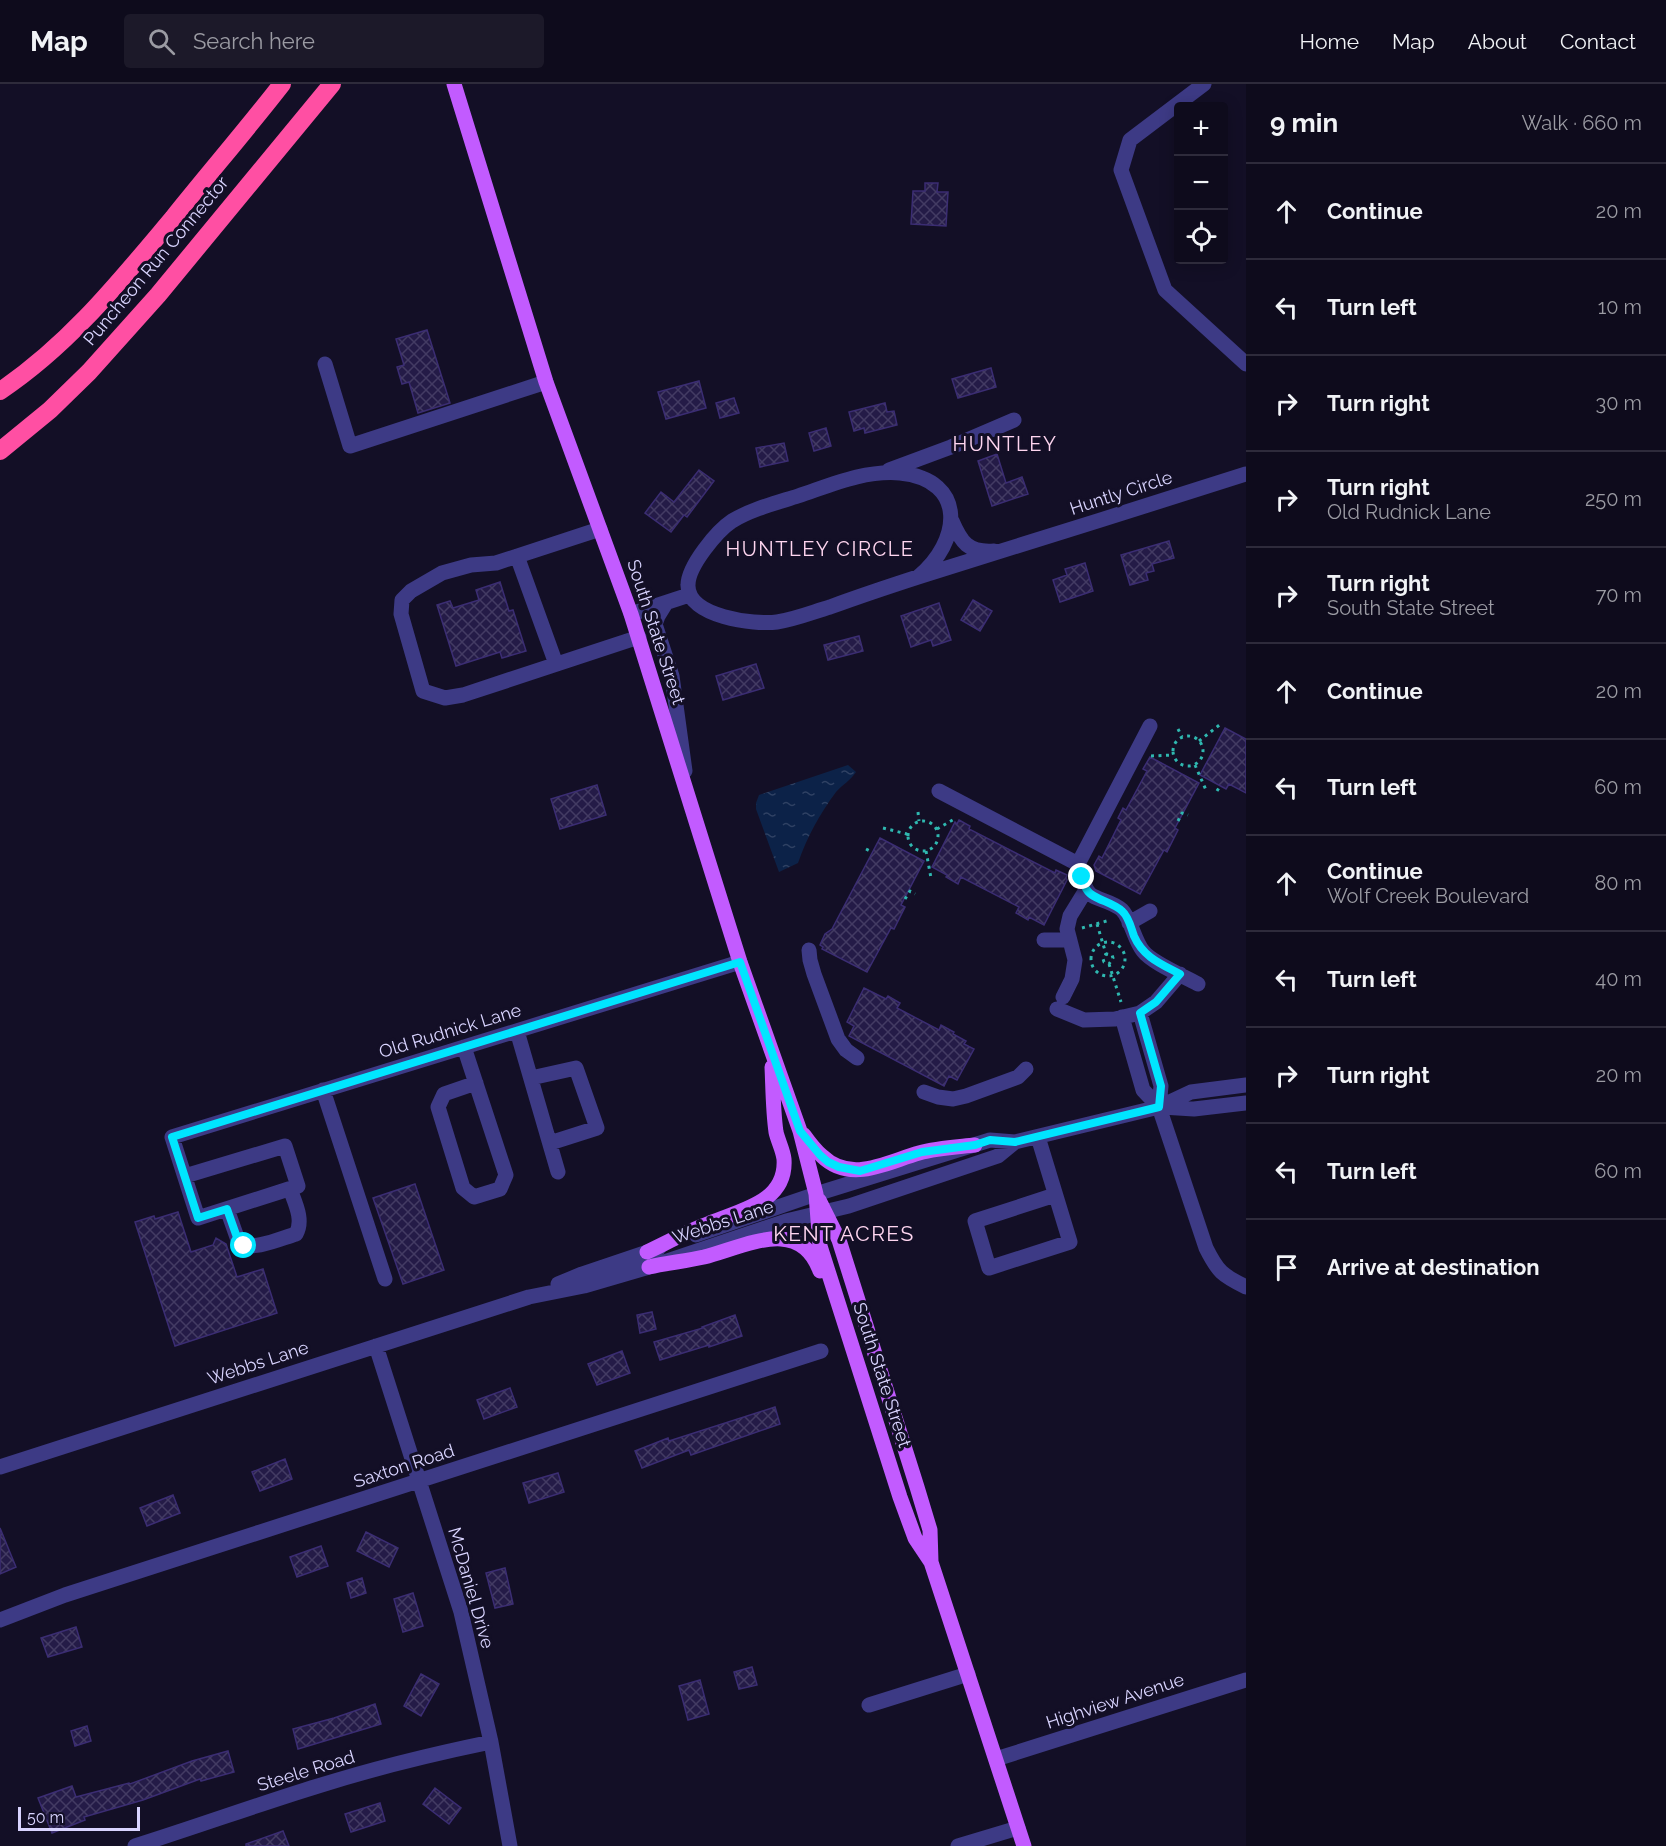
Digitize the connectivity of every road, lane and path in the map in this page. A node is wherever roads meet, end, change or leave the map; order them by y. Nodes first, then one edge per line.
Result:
1 (282, 84) edge
2 (332, 84) edge
3 (454, 84) edge
4 (1204, 84) edge
5 (325, 364) dead end
6 (1246, 364) edge
7 (546, 382) junction
8 (0, 391) edge
9 (1014, 420) dead end
10 (0, 452) edge
11 (882, 472) junction
12 (1246, 474) edge
13 (952, 521) junction
14 (600, 529) junction
15 (1009, 550) junction
16 (517, 556) junction
17 (918, 577) junction
18 (689, 595) junction
19 (666, 603) junction
20 (631, 614) junction
21 (639, 637) junction
22 (556, 664) junction
23 (1222, 723) dead end
24 (1150, 726) dead end
25 (1178, 729) dead end
26 (1182, 737) junction
27 (1199, 741) junction
28 (1173, 755) junction
29 (1148, 756) dead end
30 (1195, 765) junction
31 (1220, 786) dead end
32 (1206, 790) dead end
33 (939, 791) dead end
34 (1218, 791) dead end
35 (687, 792) junction
36 (918, 812) dead end
37 (957, 815) dead end
38 (1188, 815) dead end
39 (919, 821) junction
40 (1178, 821) dead end
41 (883, 828) dead end
42 (936, 829) junction
43 (908, 834) junction
44 (866, 849) dead end
45 (926, 851) junction
46 (872, 852) dead end
47 (1078, 864) junction
48 (931, 878) dead end
49 (1086, 890) junction
50 (915, 894) dead end
51 (905, 899) dead end
52 (1150, 911) dead end
53 (1127, 918) junction
54 (1097, 924) junction
55 (1068, 935) junction
56 (1044, 940) dead end
57 (1103, 943) junction
58 (809, 950) dead end
59 (740, 962) junction
60 (1180, 974) junction
61 (1113, 975) junction
62 (1198, 984) dead end
63 (1115, 1003) dead end
64 (1140, 1013) junction
65 (1122, 1017) junction
66 (517, 1031) junction
67 (770, 1046) junction
68 (464, 1047) junction
69 (857, 1058) dead end
70 (1026, 1069) dead end
71 (531, 1078) junction
72 (476, 1083) junction
73 (1246, 1085) edge
74 (323, 1090) junction
75 (924, 1092) dead end
76 (1246, 1103) edge
77 (1159, 1107) junction
78 (800, 1131) junction
79 (1038, 1137) junction
80 (1015, 1142) junction
81 (550, 1143) junction
82 (975, 1145) junction
83 (558, 1172) dead end
84 (185, 1176) junction
85 (291, 1189) junction
86 (816, 1194) junction
87 (1055, 1195) junction
88 (227, 1209) junction
89 (821, 1213) junction
90 (648, 1259) junction
91 (385, 1279) dead end
92 (1246, 1287) edge
93 (376, 1346) junction
94 (821, 1351) dead end
95 (876, 1420) junction
96 (0, 1467) edge
97 (418, 1482) junction
98 (931, 1562) junction
99 (0, 1620) edge
100 (968, 1674) junction
101 (1246, 1680) edge
102 (869, 1705) dead end
103 (491, 1742) junction
104 (996, 1759) junction
105 (1018, 1828) junction
106 (135, 1846) edge
107 (510, 1846) edge
108 (958, 1846) edge
109 (1024, 1846) edge

1 - 8 highway, Puncheon Run Connector
2 - 10 highway, Puncheon Run Connector
3 - 7 main road, South State Street
4 - 6 street
5 - 7 street
7 - 14 main road, South State Street
9 - 11 street, Huntly Circle
11 - 13 street, Huntly Circle
11 - 18 street, Huntly Circle
12 - 15 street, Huntly Circle
13 - 15 street, Huntly Circle
13 - 17 street, Huntly Circle
14 - 16 street
14 - 20 main road, South State Street
15 - 17 street, Huntly Circle
16 - 22 street
16 - 22 street
17 - 18 street, Huntly Circle
18 - 19 street
19 - 20 street
19 - 35 street
20 - 21 main road, South State Street
21 - 22 street
21 - 35 main road, South State Street
23 - 27 path
24 - 47 street
25 - 26 path
26 - 27 path
26 - 28 path
27 - 30 path
28 - 29 path
28 - 30 path
30 - 32 path
31 - 34 path
33 - 47 street
35 - 59 main road, South State Street
36 - 39 path
37 - 42 path
38 - 40 path
39 - 42 path
39 - 43 path
41 - 43 path
42 - 45 path
43 - 45 path
44 - 46 path
45 - 48 path
47 - 49 street
49 - 53 street
49 - 55 street
50 - 51 path
52 - 53 street
53 - 54 path
53 - 60 street
54 - 55 path
54 - 57 path
55 - 56 street
55 - 65 street
57 - 61 path
57 - 61 path
57 - 61 path
58 - 69 street
59 - 66 street, Old Rudnick Lane
59 - 67 main road, South State Street
60 - 62 street
60 - 64 street
61 - 63 path
64 - 65 street
64 - 77 street
65 - 77 street
66 - 68 street, Old Rudnick Lane
66 - 71 street
67 - 78 main road, South State Street
67 - 90 main road
68 - 72 street
68 - 74 street, Old Rudnick Lane
70 - 75 street
71 - 81 street
71 - 81 street
72 - 72 street
73 - 77 street
74 - 84 street, Old Rudnick Lane
74 - 91 street
76 - 77 street
77 - 79 street
77 - 92 street
78 - 82 main road
78 - 86 main road, South State Street
79 - 80 street
79 - 87 street
80 - 82 street, Webbs Lane
80 - 89 street, Webbs Lane
81 - 83 street
82 - 86 street, Webbs Lane
84 - 85 street
84 - 88 street
85 - 88 street
85 - 88 street
86 - 89 main road, South State Street
86 - 90 street, Webbs Lane
87 - 87 street
89 - 90 street, Webbs Lane
89 - 95 main road, South State Street
89 - 98 main road, South State Street
90 - 93 street, Webbs Lane
90 - 95 main road
93 - 96 street, Webbs Lane
93 - 97 street, McDaniel Drive
94 - 97 street, Saxton Road
95 - 98 main road, South State Street
97 - 99 street, Saxton Road
97 - 103 street, McDaniel Drive
98 - 100 main road, South State Street
100 - 102 street
100 - 104 main road, South State Street
101 - 104 street, Highview Avenue
103 - 106 street, Steele Road
103 - 107 street, McDaniel Drive
104 - 105 main road, South State Street
105 - 108 street
105 - 109 main road, South State Street

